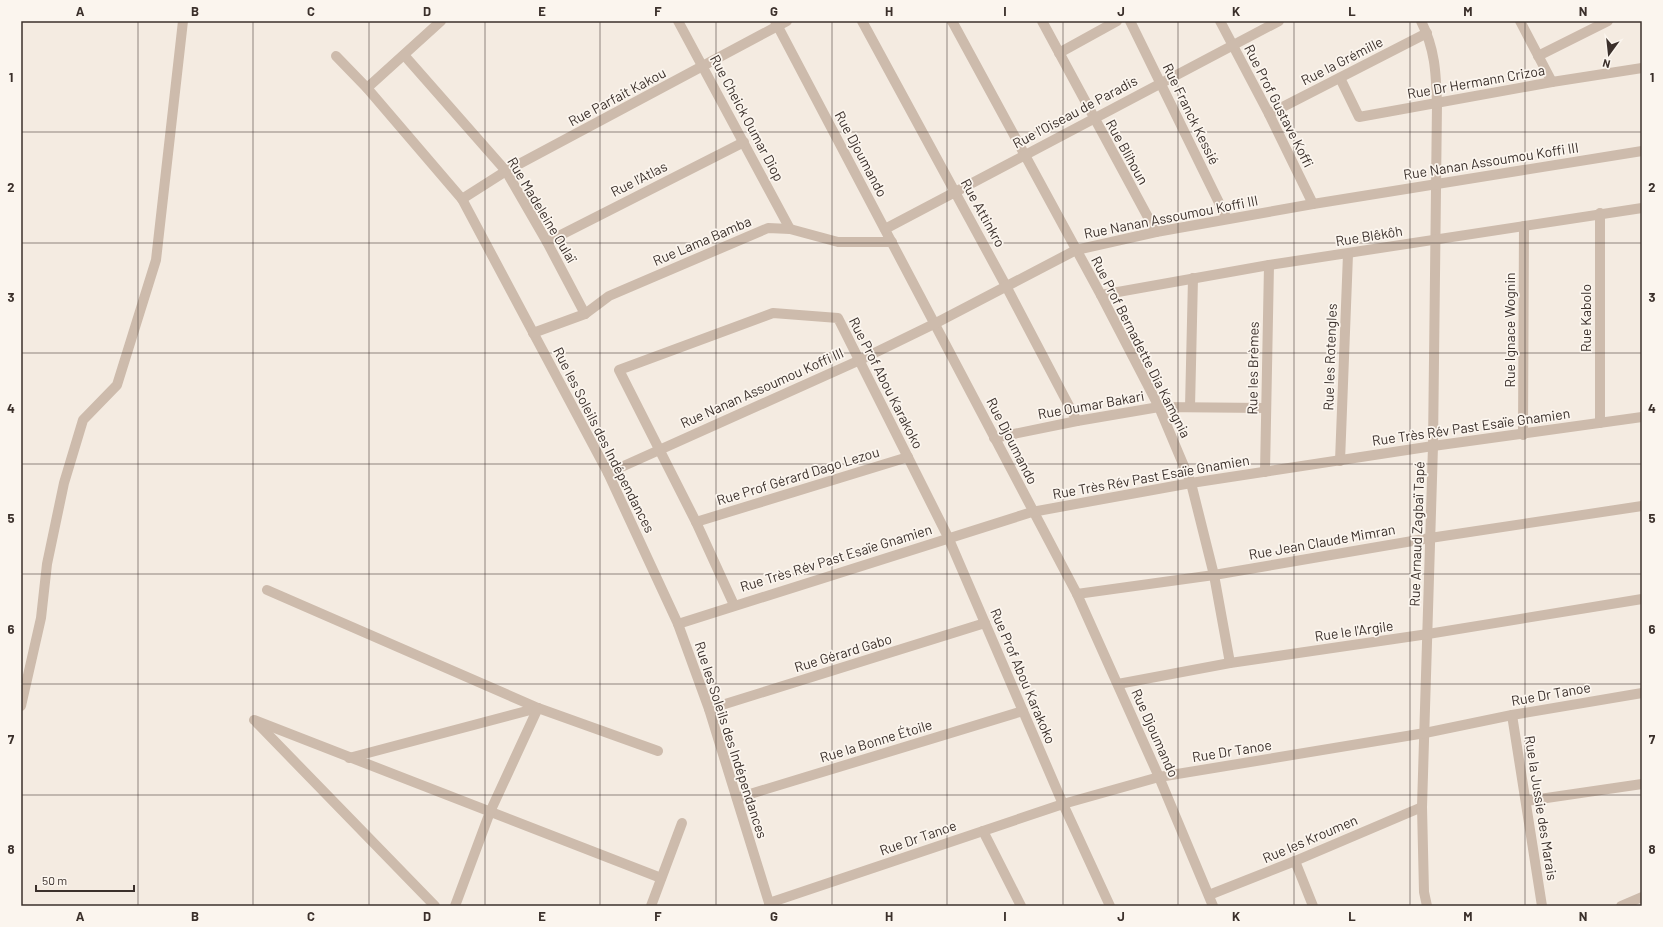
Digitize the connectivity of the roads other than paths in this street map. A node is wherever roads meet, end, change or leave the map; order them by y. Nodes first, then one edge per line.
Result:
1 (184, 21) edge
2 (441, 21) edge
3 (678, 21) edge
4 (862, 21) edge
5 (952, 21) edge
6 (1042, 21) edge
7 (1117, 21) edge
8 (1130, 21) edge
9 (1220, 21) edge
10 (1280, 21) edge
11 (1421, 21) edge
12 (1520, 21) edge
13 (1608, 21) edge
14 (780, 23) edge
15 (1427, 34) junction
16 (1232, 45) junction
17 (1059, 53) junction
18 (404, 55) junction
19 (336, 56) dead end
20 (1538, 56) junction
21 (704, 66) junction
22 (1642, 68) edge
23 (1340, 78) junction
24 (1161, 82) junction
25 (1552, 82) junction
26 (367, 88) junction
27 (1437, 104) junction
28 (1269, 114) junction
29 (1093, 118) junction
30 (744, 142) junction
31 (1642, 151) edge
32 (1024, 154) junction
33 (506, 172) junction
34 (1435, 184) junction
35 (955, 193) junction
36 (462, 199) junction
37 (1314, 204) junction
38 (1642, 208) edge
39 (1600, 213) junction
40 (1227, 219) junction
41 (1524, 226) junction
42 (790, 229) junction
43 (885, 229) junction
44 (1156, 232) junction
45 (1436, 240) junction
46 (547, 242) junction
47 (892, 242) junction
48 (1076, 250) junction
49 (1348, 254) junction
50 (1269, 265) junction
51 (1193, 278) junction
52 (1006, 286) junction
53 (1101, 296) junction
54 (585, 314) junction
55 (936, 323) junction
56 (533, 333) junction
57 (860, 360) junction
58 (1159, 407) junction
59 (1190, 407) junction
60 (1266, 408) junction
61 (1642, 417) edge
62 (1077, 421) junction
63 (1600, 423) junction
64 (1523, 434) junction
65 (994, 438) junction
66 (1434, 446) junction
67 (659, 449) junction
68 (908, 457) junction
69 (1340, 461) junction
70 (1265, 472) junction
71 (608, 473) junction
72 (1191, 483) junction
73 (1642, 506) edge
74 (1032, 512) junction
75 (696, 522) junction
76 (948, 537) junction
77 (1430, 538) junction
78 (1214, 575) junction
79 (267, 590) dead end
80 (1077, 594) junction
81 (1642, 599) edge
82 (734, 605) junction
83 (985, 623) junction
84 (678, 624) junction
85 (1428, 634) junction
86 (1230, 663) junction
87 (1118, 684) junction
88 (1642, 693) edge
89 (21, 706) edge
90 (538, 708) junction
91 (709, 709) junction
92 (1023, 711) junction
93 (1512, 715) junction
94 (1425, 732) junction
95 (658, 751) dead end
96 (348, 758) junction
97 (1159, 777) junction
98 (1642, 784) edge
99 (736, 798) junction
100 (1526, 801) junction
101 (1063, 804) junction
102 (1422, 807) junction
103 (490, 812) junction
104 (682, 823) dead end
105 (983, 831) junction
106 (1295, 861) junction
107 (661, 878) junction
108 (1208, 895) junction
109 (1642, 897) edge
110 (770, 904) edge
111 (1017, 905) edge
112 (435, 906) edge
113 (454, 906) edge
114 (651, 906) edge
115 (1110, 906) edge
116 (1213, 906) edge
117 (1313, 906) edge
118 (1427, 906) edge
119 (1542, 906) edge
120 (1621, 906) edge

1 - 89 street
2 - 18 street
3 - 21 street, Rue Cheick Oumar Diop
4 - 35 street, Rue Attinkro
5 - 32 street, Rue Prof Bernadette Dia Kamgnia
6 - 17 street, Rue Blihoun
7 - 17 street
8 - 24 street, Rue Franck Kessié
9 - 16 street, Rue Prof Gustave Koffi
10 - 16 street, Rue l'Oiseau de Paradis
11 - 15 street, Rue Arnaud Zagbaï Tapé
12 - 20 street
13 - 20 street
14 - 21 street, Rue Parfait Kakou
14 - 43 street, Rue Djoumando
15 - 23 street, Rue la Grémille
15 - 27 street, Rue Arnaud Zagbaï Tapé
16 - 24 street, Rue l'Oiseau de Paradis
16 - 28 street, Rue Prof Gustave Koffi
17 - 29 street, Rue Blihoun
18 - 26 street
18 - 33 street, Rue Madeleine Oulaï
19 - 26 street, Rue les Soleils des Indépendances
20 - 25 street
21 - 30 street, Rue Cheick Oumar Diop
21 - 33 street, Rue Parfait Kakou
22 - 25 street, Rue Dr Hermann Crizoa
23 - 27 street, Rue Dr Hermann Crizoa
23 - 28 street, Rue la Grémille
24 - 29 street, Rue l'Oiseau de Paradis
24 - 40 street, Rue Franck Kessié
25 - 27 street, Rue Dr Hermann Crizoa
26 - 36 street, Rue les Soleils des Indépendances
27 - 34 street, Rue Arnaud Zagbaï Tapé
28 - 37 street, Rue Prof Gustave Koffi
29 - 32 street, Rue l'Oiseau de Paradis
29 - 44 street, Rue Blihoun
30 - 42 street, Rue Cheick Oumar Diop
30 - 46 street, Rue l'Atlas
31 - 34 street, Rue Nanan Assoumou Koffi III
32 - 35 street, Rue l'Oiseau de Paradis
32 - 48 street, Rue Prof Bernadette Dia Kamgnia
33 - 36 street, Rue Parfait Kakou
33 - 46 street, Rue Madeleine Oulaï
34 - 37 street, Rue Nanan Assoumou Koffi III
34 - 45 street, Rue Arnaud Zagbaï Tapé
35 - 43 street, Rue l'Oiseau de Paradis
35 - 52 street, Rue Attinkro
36 - 56 street, Rue les Soleils des Indépendances
37 - 40 street, Rue Nanan Assoumou Koffi III
38 - 39 street, Rue Blêkôh
39 - 41 street, Rue Blêkôh
39 - 63 street, Rue Kabolo
40 - 44 street, Rue Nanan Assoumou Koffi III
41 - 45 street, Rue Blêkôh
41 - 64 street, Rue Ignace Wognin
42 - 47 street, Rue Lama Bamba
42 - 54 street, Rue Lama Bamba
43 - 47 street, Rue Djoumando
44 - 48 street, Rue Nanan Assoumou Koffi III
45 - 49 street, Rue Blêkôh
45 - 66 street, Rue Arnaud Zagbaï Tapé
46 - 54 street, Rue Madeleine Oulaï
47 - 55 street, Rue Djoumando
48 - 52 street, Rue Nanan Assoumou Koffi III
48 - 53 street, Rue Prof Bernadette Dia Kamgnia
49 - 50 street, Rue Blêkôh
49 - 69 street, Rue les Rotengles
50 - 51 street, Rue Blêkôh
50 - 60 street, Rue les Brèmes
51 - 53 street, Rue Blêkôh
51 - 59 street
52 - 55 street, Rue Nanan Assoumou Koffi III
52 - 62 street, Rue Attinkro
53 - 58 street, Rue Prof Bernadette Dia Kamgnia
54 - 56 street, Rue Lama Bamba
55 - 57 street, Rue Nanan Assoumou Koffi III
55 - 65 street, Rue Djoumando
56 - 71 street, Rue les Soleils des Indépendances
57 - 67 street, Rue Nanan Assoumou Koffi III
57 - 67 street, Rue Prof Abou Karakoko
57 - 68 street, Rue Prof Abou Karakoko
58 - 59 street, Rue Oumar Bakari
58 - 62 street, Rue Oumar Bakari
58 - 72 street, Rue Prof Bernadette Dia Kamgnia
59 - 60 street, Rue Oumar Bakari
60 - 70 street, Rue les Brèmes
61 - 63 street, Rue Très Rév Past Esaïe Gnamien
62 - 65 street, Rue Oumar Bakari
63 - 64 street, Rue Très Rév Past Esaïe Gnamien
64 - 66 street, Rue Très Rév Past Esaïe Gnamien
65 - 74 street, Rue Djoumando
66 - 69 street, Rue Très Rév Past Esaïe Gnamien
66 - 77 street, Rue Arnaud Zagbaï Tapé
67 - 71 street, Rue Nanan Assoumou Koffi III
67 - 75 street, Rue Prof Abou Karakoko
68 - 75 street, Rue Prof Gérard Dago Lezou
68 - 76 street, Rue Prof Abou Karakoko
69 - 70 street, Rue Très Rév Past Esaïe Gnamien
70 - 72 street, Rue Très Rév Past Esaïe Gnamien
71 - 84 street, Rue les Soleils des Indépendances
72 - 74 street, Rue Très Rév Past Esaïe Gnamien
72 - 78 street, Rue Prof Bernadette Dia Kamgnia
73 - 77 street, Rue Jean Claude Mimran
74 - 76 street, Rue Très Rév Past Esaïe Gnamien
74 - 80 street, Rue Djoumando
75 - 82 street, Rue Prof Abou Karakoko
76 - 82 street, Rue Très Rév Past Esaïe Gnamien
76 - 83 street, Rue Prof Abou Karakoko
77 - 78 street, Rue Jean Claude Mimran
77 - 85 street, Rue Arnaud Zagbaï Tapé
78 - 80 street, Rue Jean Claude Mimran
78 - 86 street, Rue Prof Bernadette Dia Kamgnia
79 - 90 street
80 - 87 street, Rue Djoumando
81 - 85 street, Rue le l'Argile
82 - 84 street, Rue Très Rév Past Esaïe Gnamien
83 - 91 street, Rue Gérard Gabo
83 - 92 street, Rue Prof Abou Karakoko
84 - 91 street, Rue les Soleils des Indépendances
85 - 86 street, Rue le l'Argile
85 - 94 street, Rue Arnaud Zagbaï Tapé
86 - 87 street, Rue le l'Argile
87 - 97 street, Rue Djoumando
88 - 93 street, Rue Dr Tanoe
90 - 95 street
90 - 96 street
90 - 103 street
91 - 99 street, Rue les Soleils des Indépendances
92 - 99 street, Rue la Bonne Étoile
92 - 101 street, Rue Prof Abou Karakoko
93 - 94 street, Rue Dr Tanoe
93 - 100 street, Rue la Jussie des Marais
94 - 97 street, Rue Dr Tanoe
94 - 102 street, Rue Arnaud Zagbaï Tapé
96 - 103 street
96 - 112 street
97 - 101 street, Rue Dr Tanoe
97 - 108 street, Rue Djoumando
98 - 100 street
99 - 110 street, Rue les Soleils des Indépendances
100 - 119 street, Rue la Jussie des Marais
101 - 105 street, Rue Dr Tanoe
101 - 115 street, Rue Prof Abou Karakoko
102 - 106 street, Rue les Kroumen
102 - 118 street, Rue Arnaud Zagbaï Tapé
103 - 107 street
103 - 113 street
104 - 107 street
105 - 110 street, Rue Dr Tanoe
105 - 111 street
106 - 108 street, Rue les Kroumen
106 - 117 street
107 - 114 street
108 - 116 street, Rue Djoumando
109 - 120 street

